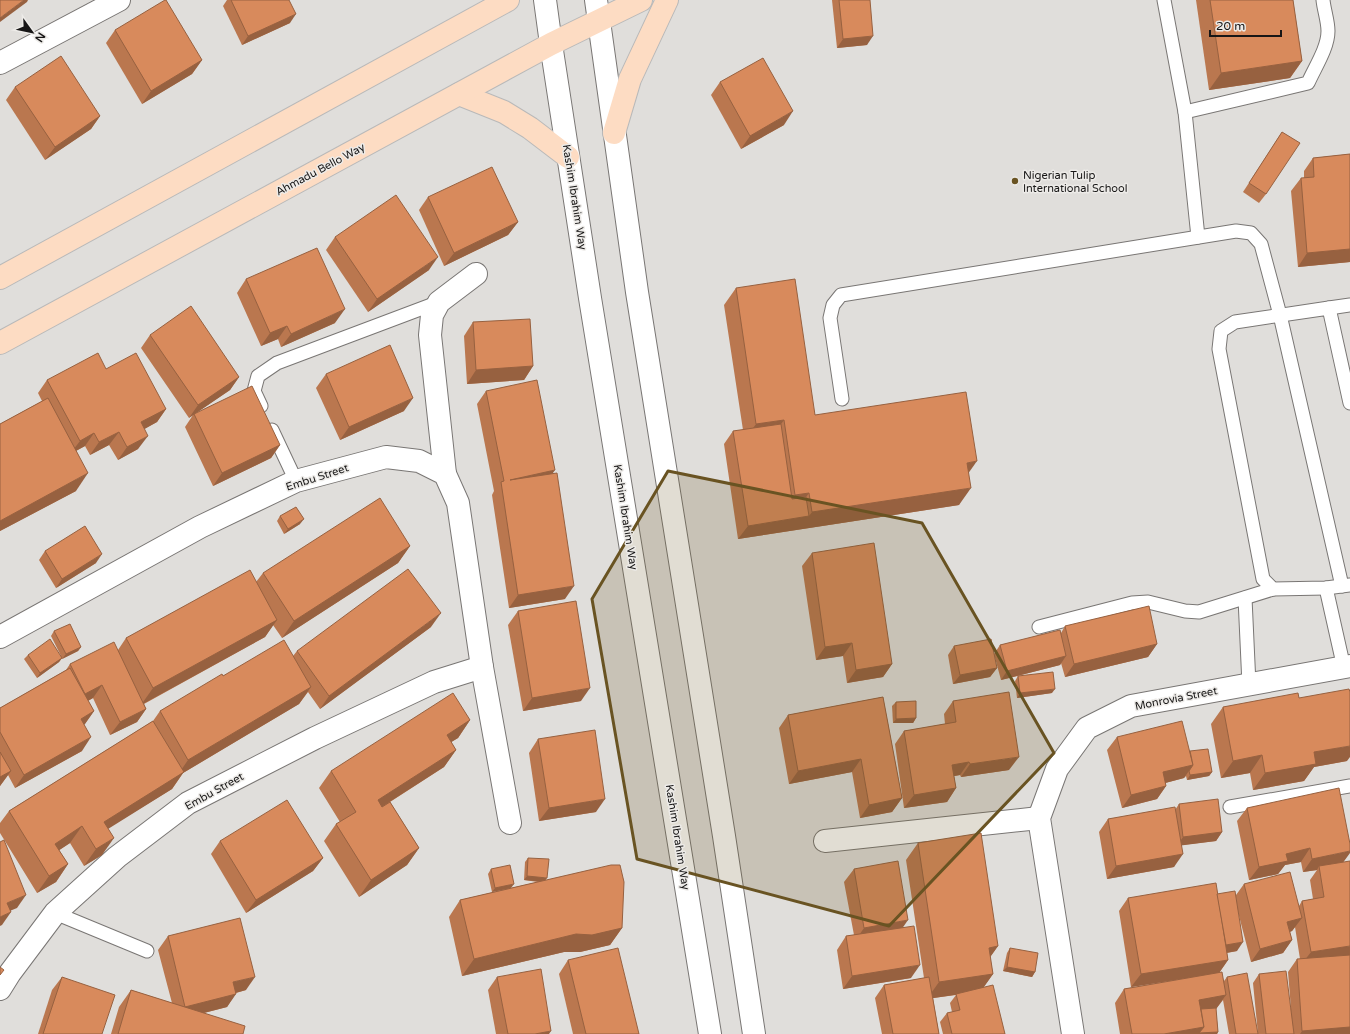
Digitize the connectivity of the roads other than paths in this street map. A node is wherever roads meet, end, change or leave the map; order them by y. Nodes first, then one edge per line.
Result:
1 (119, 0) edge
2 (484, 0) edge
3 (508, 0) edge
4 (545, 0) edge
5 (596, 0) edge
6 (641, 0) edge
7 (667, 0) edge
8 (1164, 0) edge
9 (1323, 0) edge
10 (470, 21) junction
11 (598, 21) junction
12 (551, 44) junction
13 (0, 63) edge
14 (459, 94) junction
15 (1185, 112) junction
16 (614, 133) junction
17 (568, 157) junction
18 (1198, 237) junction
19 (476, 274) dead end
20 (0, 278) edge
21 (439, 302) junction
22 (1350, 304) edge
23 (1329, 308) junction
24 (1280, 315) junction
25 (0, 343) edge
26 (842, 399) dead end
27 (1350, 403) edge
28 (445, 474) junction
29 (296, 481) junction
30 (1346, 585) edge
31 (1326, 588) junction
32 (1273, 589) junction
33 (1245, 598) junction
34 (1039, 627) dead end
35 (0, 637) edge
36 (482, 667) junction
37 (1347, 667) edge
38 (1249, 685) junction
39 (1350, 786) edge
40 (1230, 807) dead end
41 (1039, 818) junction
42 (510, 823) dead end
43 (825, 840) dead end
44 (55, 913) junction
45 (148, 951) dead end
46 (0, 989) edge
47 (710, 1034) edge
48 (754, 1034) edge
49 (1073, 1034) edge

1 - 13 street
2 - 10 main road
3 - 10 main road
4 - 12 street, Kashim Ibrahim Way
5 - 11 street
6 - 11 main road, Ahmadu Bello Way
7 - 16 main road
8 - 15 lane
9 - 15 lane
10 - 20 main road
11 - 12 main road, Ahmadu Bello Way
11 - 16 street
12 - 14 main road, Ahmadu Bello Way
12 - 17 street, Kashim Ibrahim Way
14 - 17 main road
14 - 25 main road, Ahmadu Bello Way
15 - 18 lane
16 - 48 street
17 - 47 street, Kashim Ibrahim Way
18 - 24 lane
18 - 26 lane
19 - 21 street
21 - 28 street
21 - 29 lane
22 - 23 lane
23 - 24 lane
23 - 27 lane
24 - 30 lane
24 - 32 lane
28 - 29 street, Embu Street
28 - 36 street
29 - 35 street, Embu Street
30 - 31 lane
31 - 32 lane
31 - 37 lane
32 - 33 lane
33 - 34 lane
33 - 38 lane
36 - 42 street
36 - 44 street, Embu Street
37 - 38 street, Monrovia Street
38 - 41 street, Monrovia Street
39 - 40 lane
41 - 43 street
41 - 49 street, Monrovia Street
44 - 45 lane
44 - 46 street, Embu Street

